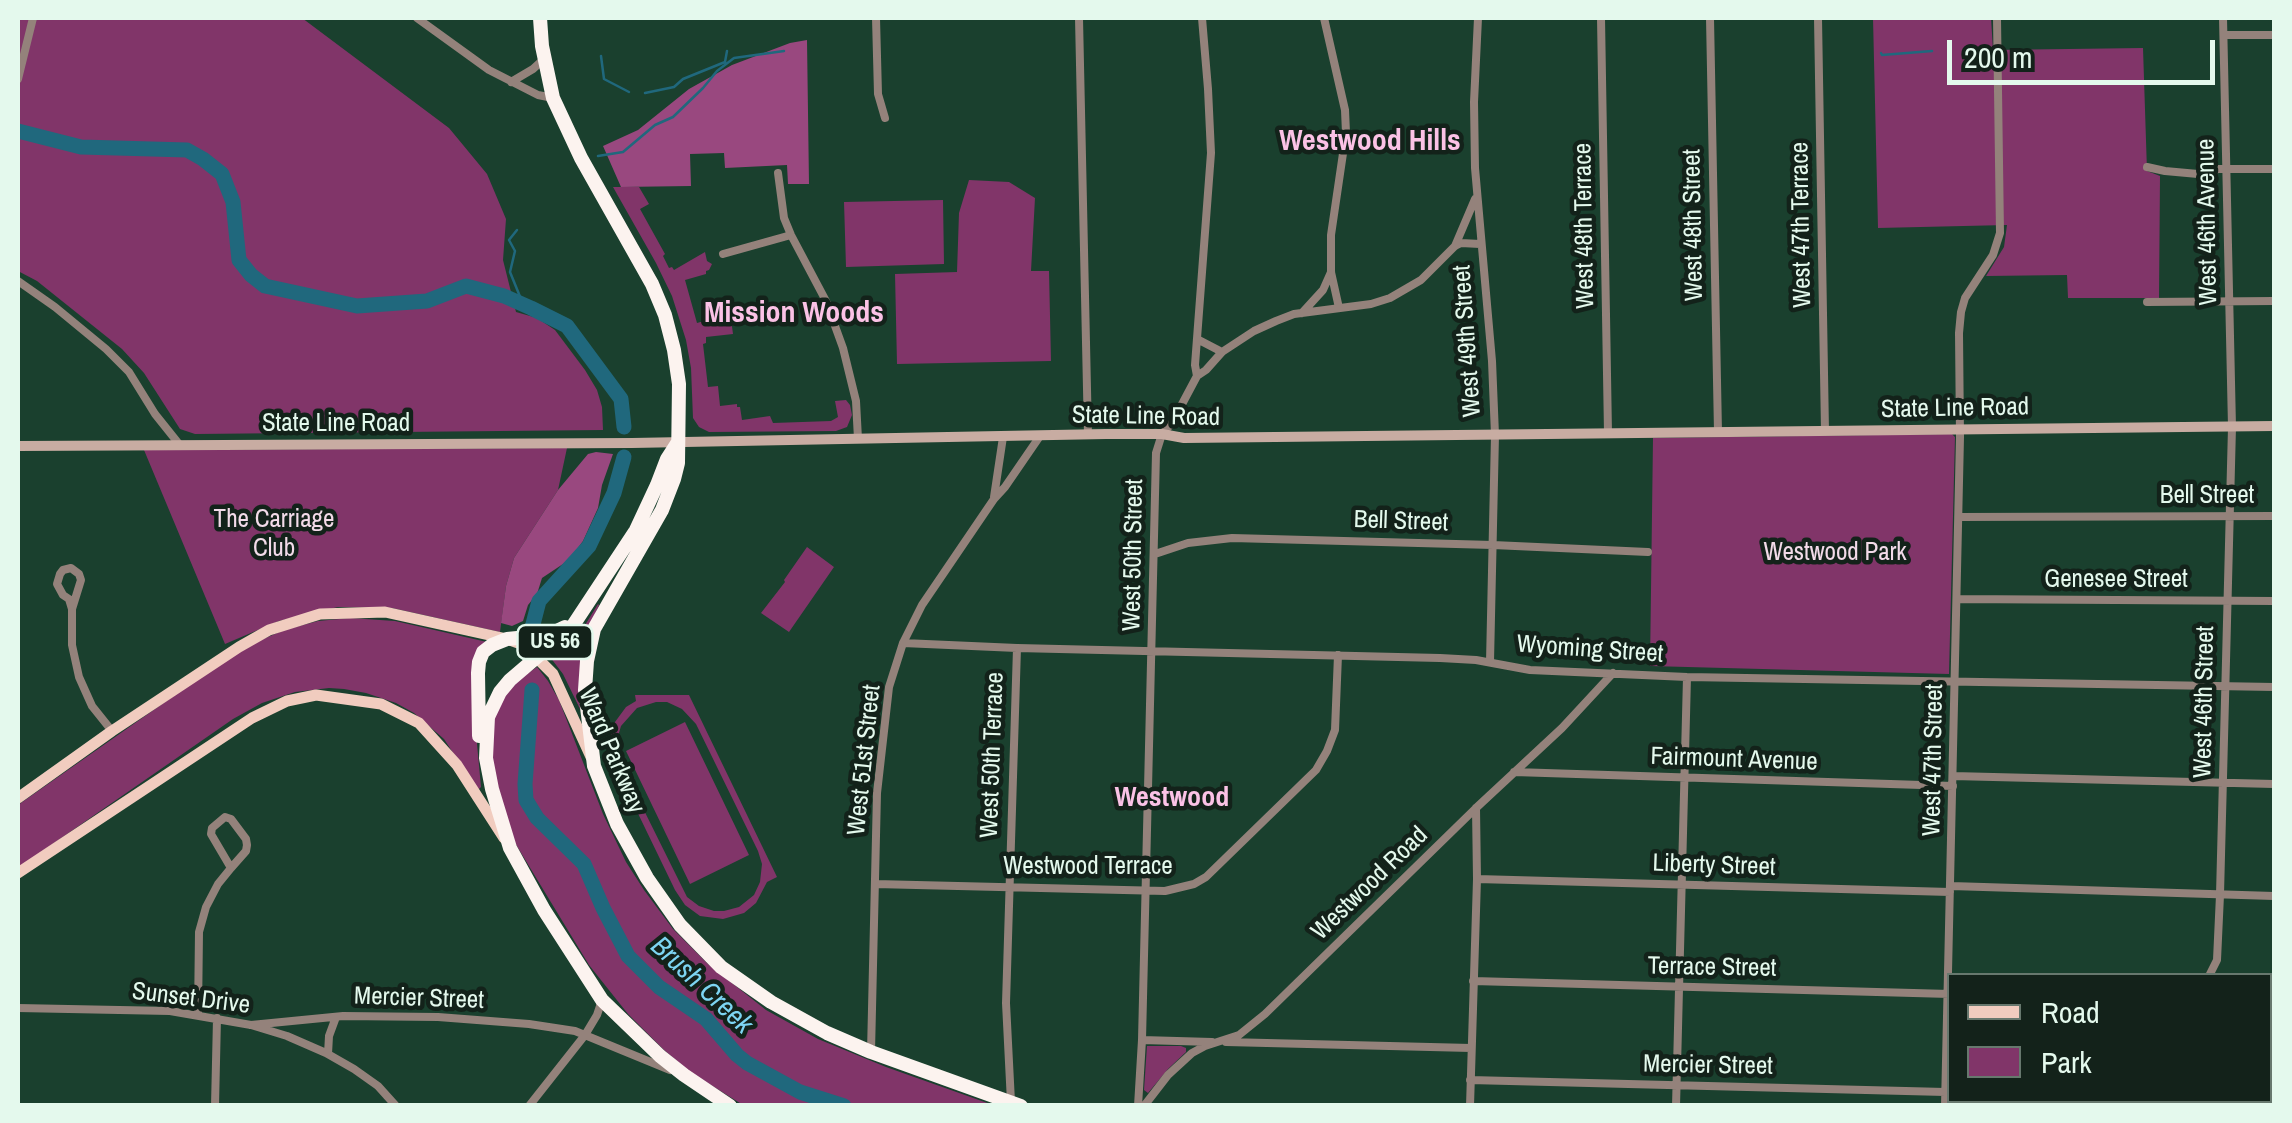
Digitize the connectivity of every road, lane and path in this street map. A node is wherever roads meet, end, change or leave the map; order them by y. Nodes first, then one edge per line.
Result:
1 (33, 18) edge
2 (417, 18) edge
3 (540, 18) edge
4 (876, 18) edge
5 (1079, 18) edge
6 (1202, 18) edge
7 (1324, 18) edge
8 (1478, 18) edge
9 (1601, 18) edge
10 (1710, 18) edge
11 (1818, 18) edge
12 (1997, 18) edge
13 (2223, 18) edge
14 (2224, 35) junction
15 (2274, 35) edge
16 (544, 58) junction
17 (18, 79) edge
18 (511, 82) junction
19 (553, 98) junction
20 (885, 118) dead end
21 (2147, 167) dead end
22 (2227, 169) junction
23 (2274, 169) edge
24 (778, 173) dead end
25 (1477, 194) junction
26 (791, 235) junction
27 (1480, 244) junction
28 (1455, 246) junction
29 (723, 254) dead end
30 (1331, 272) junction
31 (18, 281) edge
32 (2230, 301) junction
33 (2274, 301) edge
34 (2147, 302) dead end
35 (1339, 308) junction
36 (1302, 313) junction
37 (1197, 339) junction
38 (1222, 352) junction
39 (1197, 376) junction
40 (2274, 426) edge
41 (2232, 427) junction
42 (1961, 429) junction
43 (1825, 431) junction
44 (1718, 432) junction
45 (1162, 434) junction
46 (1608, 434) junction
47 (1495, 435) junction
48 (1040, 436) junction
49 (1088, 436) junction
50 (1004, 437) junction
51 (858, 439) junction
52 (679, 442) junction
53 (178, 444) junction
54 (18, 446) edge
55 (994, 499) junction
56 (1959, 516) junction
57 (2230, 516) junction
58 (2274, 516) edge
59 (1493, 545) junction
60 (1648, 552) dead end
61 (1155, 554) junction
62 (614, 564) junction
63 (1957, 598) junction
64 (2227, 600) junction
65 (2274, 600) edge
66 (72, 610) junction
67 (507, 639) junction
68 (904, 643) junction
69 (1017, 648) junction
70 (1152, 651) junction
71 (1338, 655) junction
72 (536, 657) junction
73 (1490, 662) junction
74 (1612, 673) junction
75 (1687, 677) junction
76 (1956, 680) junction
77 (2225, 686) junction
78 (2274, 687) edge
79 (112, 731) junction
80 (486, 758) junction
81 (594, 766) junction
82 (1514, 772) junction
83 (1953, 776) junction
84 (1684, 779) junction
85 (2223, 783) junction
86 (2274, 784) edge
87 (1953, 786) junction
88 (18, 798) edge
89 (1476, 808) junction
90 (510, 848) junction
91 (231, 868) junction
92 (18, 873) edge
93 (1476, 879) junction
94 (875, 884) junction
95 (1682, 885) junction
96 (1009, 888) junction
97 (1950, 889) junction
98 (1146, 890) junction
99 (2220, 894) junction
100 (2274, 896) edge
101 (1949, 973) edge
102 (2210, 973) edge
103 (1473, 982) junction
104 (1679, 987) junction
105 (1947, 994) edge
106 (602, 1000) junction
107 (18, 1008) edge
108 (198, 1015) junction
109 (336, 1017) junction
110 (218, 1018) junction
111 (251, 1025) junction
112 (585, 1036) junction
113 (1142, 1040) junction
114 (1220, 1042) junction
115 (1471, 1048) junction
116 (871, 1052) junction
117 (328, 1054) junction
118 (1947, 1063) edge
119 (684, 1075) junction
120 (1470, 1080) junction
121 (1676, 1086) junction
122 (1946, 1098) edge
123 (2188, 1103) edge
124 (1016, 1104) edge
125 (2274, 1105) edge
126 (215, 1106) edge
127 (396, 1106) edge
128 (529, 1106) edge
129 (730, 1106) edge
130 (1141, 1106) edge
131 (1470, 1106) edge
132 (1676, 1106) edge

1 - 17 street
2 - 18 street
3 - 16 highway, US 56
4 - 20 street
5 - 49 street
6 - 37 street, West 50th Street
7 - 30 street
8 - 25 street, West 49th Street
9 - 46 street, West 48th Terrace
10 - 44 street, West 48th Street
11 - 43 street, West 47th Terrace
12 - 42 street, West 47th Street
13 - 14 street, West 46th Avenue
14 - 15 street
14 - 22 street, West 46th Avenue
16 - 18 street
16 - 19 highway, US 56
18 - 19 street
19 - 52 highway, US 56
21 - 22 street
22 - 23 street
22 - 32 street, West 46th Avenue
24 - 26 street
25 - 27 street, West 49th Street
25 - 28 street
26 - 29 street
26 - 51 street
27 - 28 street
27 - 47 street, West 49th Street
28 - 35 street
30 - 35 street
30 - 36 street
31 - 53 street
32 - 33 street
32 - 34 street
32 - 41 street, West 46th Avenue
35 - 36 street
36 - 38 street
37 - 38 street
37 - 39 street, West 50th Street
38 - 39 street
39 - 45 street, West 50th Street
40 - 41 street, State Line Road
41 - 42 street, State Line Road
41 - 57 street, West 46th Street
42 - 43 street, State Line Road
42 - 56 street, West 47th Street
43 - 44 street, State Line Road
44 - 46 street, State Line Road
45 - 47 street, State Line Road
45 - 49 street, State Line Road
45 - 61 street, West 50th Street
46 - 47 street, State Line Road
47 - 59 street, West 49th Street
48 - 49 street, State Line Road
48 - 50 street, State Line Road
48 - 55 street, West 51st Street
50 - 51 street, State Line Road
50 - 55 street, West 51st Street
51 - 52 street, State Line Road
52 - 53 street, State Line Road
52 - 62 highway, US 56
52 - 81 highway, US 56
53 - 54 street, State Line Road
55 - 68 street, West 51st Street
56 - 57 street, Bell Street
56 - 63 street, West 47th Street
57 - 58 street, Bell Street
57 - 64 street, West 46th Street
59 - 60 street, Bell Street
59 - 61 street, Bell Street
59 - 73 street, West 49th Street
61 - 70 street, West 50th Street
62 - 67 highway
62 - 72 highway, US 56
63 - 64 street, Genesee Street
63 - 76 street, West 47th Street
64 - 65 street, Genesee Street
64 - 77 street, West 46th Street
66 - 66 street
66 - 79 street
67 - 72 main road, Ward Parkway
67 - 79 main road, Ward Parkway
67 - 80 highway
68 - 69 street, Wyoming Street
68 - 94 street, West 51st Street
69 - 70 street, Wyoming Street
69 - 96 street, West 50th Terrace
70 - 71 street, Wyoming Street
70 - 98 street, West 50th Street
71 - 73 street, Wyoming Street
71 - 98 street, Westwood Terrace
72 - 80 highway, US 56
72 - 81 main road, Ward Parkway
73 - 74 street, Wyoming Street
74 - 75 street, Wyoming Street
74 - 82 street, Westwood Road
75 - 76 street, Wyoming Street
75 - 84 street
76 - 77 street, Wyoming Street
76 - 83 street, West 47th Street
77 - 78 street, Wyoming Street
77 - 85 street, West 46th Street
79 - 88 main road, Ward Parkway
80 - 90 highway, US 56
81 - 116 highway, Ward Parkway / US 56
82 - 84 street, Fairmount Avenue
82 - 89 street, Westwood Road
83 - 85 street
83 - 87 street, West 47th Street
84 - 87 street, Fairmount Avenue
84 - 95 street
85 - 86 street
85 - 99 street, West 46th Street
87 - 97 street, West 47th Street
89 - 93 street
89 - 114 street, Westwood Road
90 - 92 main road
90 - 106 highway, US 56
91 - 91 street
91 - 108 street
93 - 95 street, Liberty Street
93 - 103 street
94 - 96 street, Westwood Terrace
94 - 116 street, West 51st Street
95 - 97 street, Liberty Street
95 - 104 street
96 - 98 street, Westwood Terrace
96 - 124 street, West 50th Terrace
97 - 99 street, Liberty Street
97 - 101 street, West 47th Street
98 - 113 street, West 50th Street
99 - 100 street, Liberty Street
99 - 102 street, West 46th Street
103 - 104 street, Terrace Street
103 - 115 street
104 - 105 street, Terrace Street
104 - 121 street
106 - 112 street
106 - 119 highway, US 56
107 - 108 street, Sunset Drive
108 - 110 street, Sunset Drive
109 - 111 street, Mercier Street
109 - 112 street, Mercier Street
109 - 117 street
110 - 111 street, Sunset Drive
110 - 126 street
111 - 117 street, Sunset Drive
112 - 119 street, Mercier Street
112 - 128 street
113 - 114 street
113 - 130 street, West 50th Street
114 - 115 street
114 - 130 street, Westwood Road
115 - 120 street
116 - 124 highway, Ward Parkway / US 56
117 - 127 street, Sunset Drive
118 - 122 street, West 47th Street
119 - 129 highway, US 56
120 - 121 street, Mercier Street
120 - 131 street
121 - 122 street, Mercier Street
121 - 132 street
123 - 125 street

